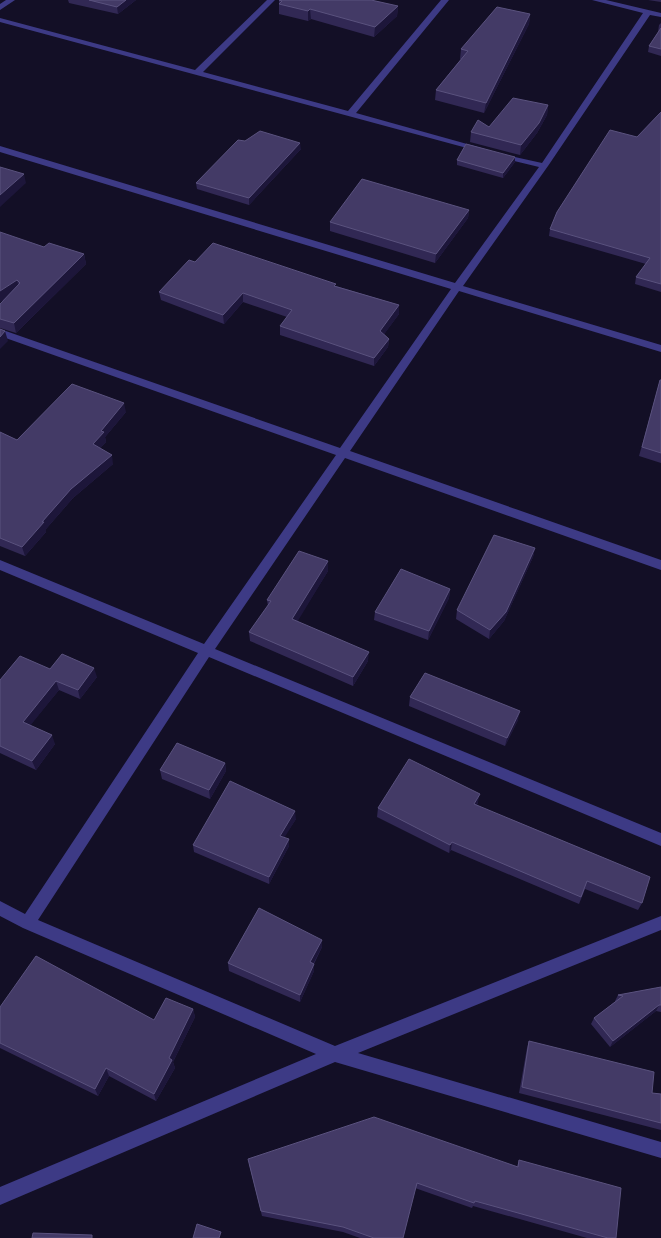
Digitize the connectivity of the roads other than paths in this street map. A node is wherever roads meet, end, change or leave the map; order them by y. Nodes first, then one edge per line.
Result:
1 (11, 0) edge
2 (271, 0) edge
3 (445, 0) edge
4 (596, 0) edge
5 (0, 8) edge
6 (648, 12) junction
7 (661, 14) edge
8 (0, 20) edge
9 (197, 73) junction
10 (350, 114) junction
11 (0, 149) edge
12 (544, 166) junction
13 (457, 287) junction
14 (0, 332) edge
15 (661, 349) edge
16 (342, 452) junction
17 (0, 565) edge
18 (661, 565) edge
19 (207, 650) junction
20 (661, 840) edge
21 (0, 908) edge
22 (28, 923) junction
23 (661, 923) edge
24 (336, 1054) junction
25 (661, 1150) edge
26 (0, 1196) edge

1 - 5 street
2 - 9 street
3 - 10 street
4 - 6 street
6 - 7 street
6 - 12 street
8 - 9 street
9 - 10 street
10 - 12 street
11 - 13 street
12 - 13 street
13 - 15 street
13 - 16 street
14 - 16 street
16 - 18 street
16 - 19 street
17 - 19 street
19 - 20 street
19 - 22 street
21 - 22 street
22 - 24 street
23 - 24 street
24 - 25 street
24 - 26 street

